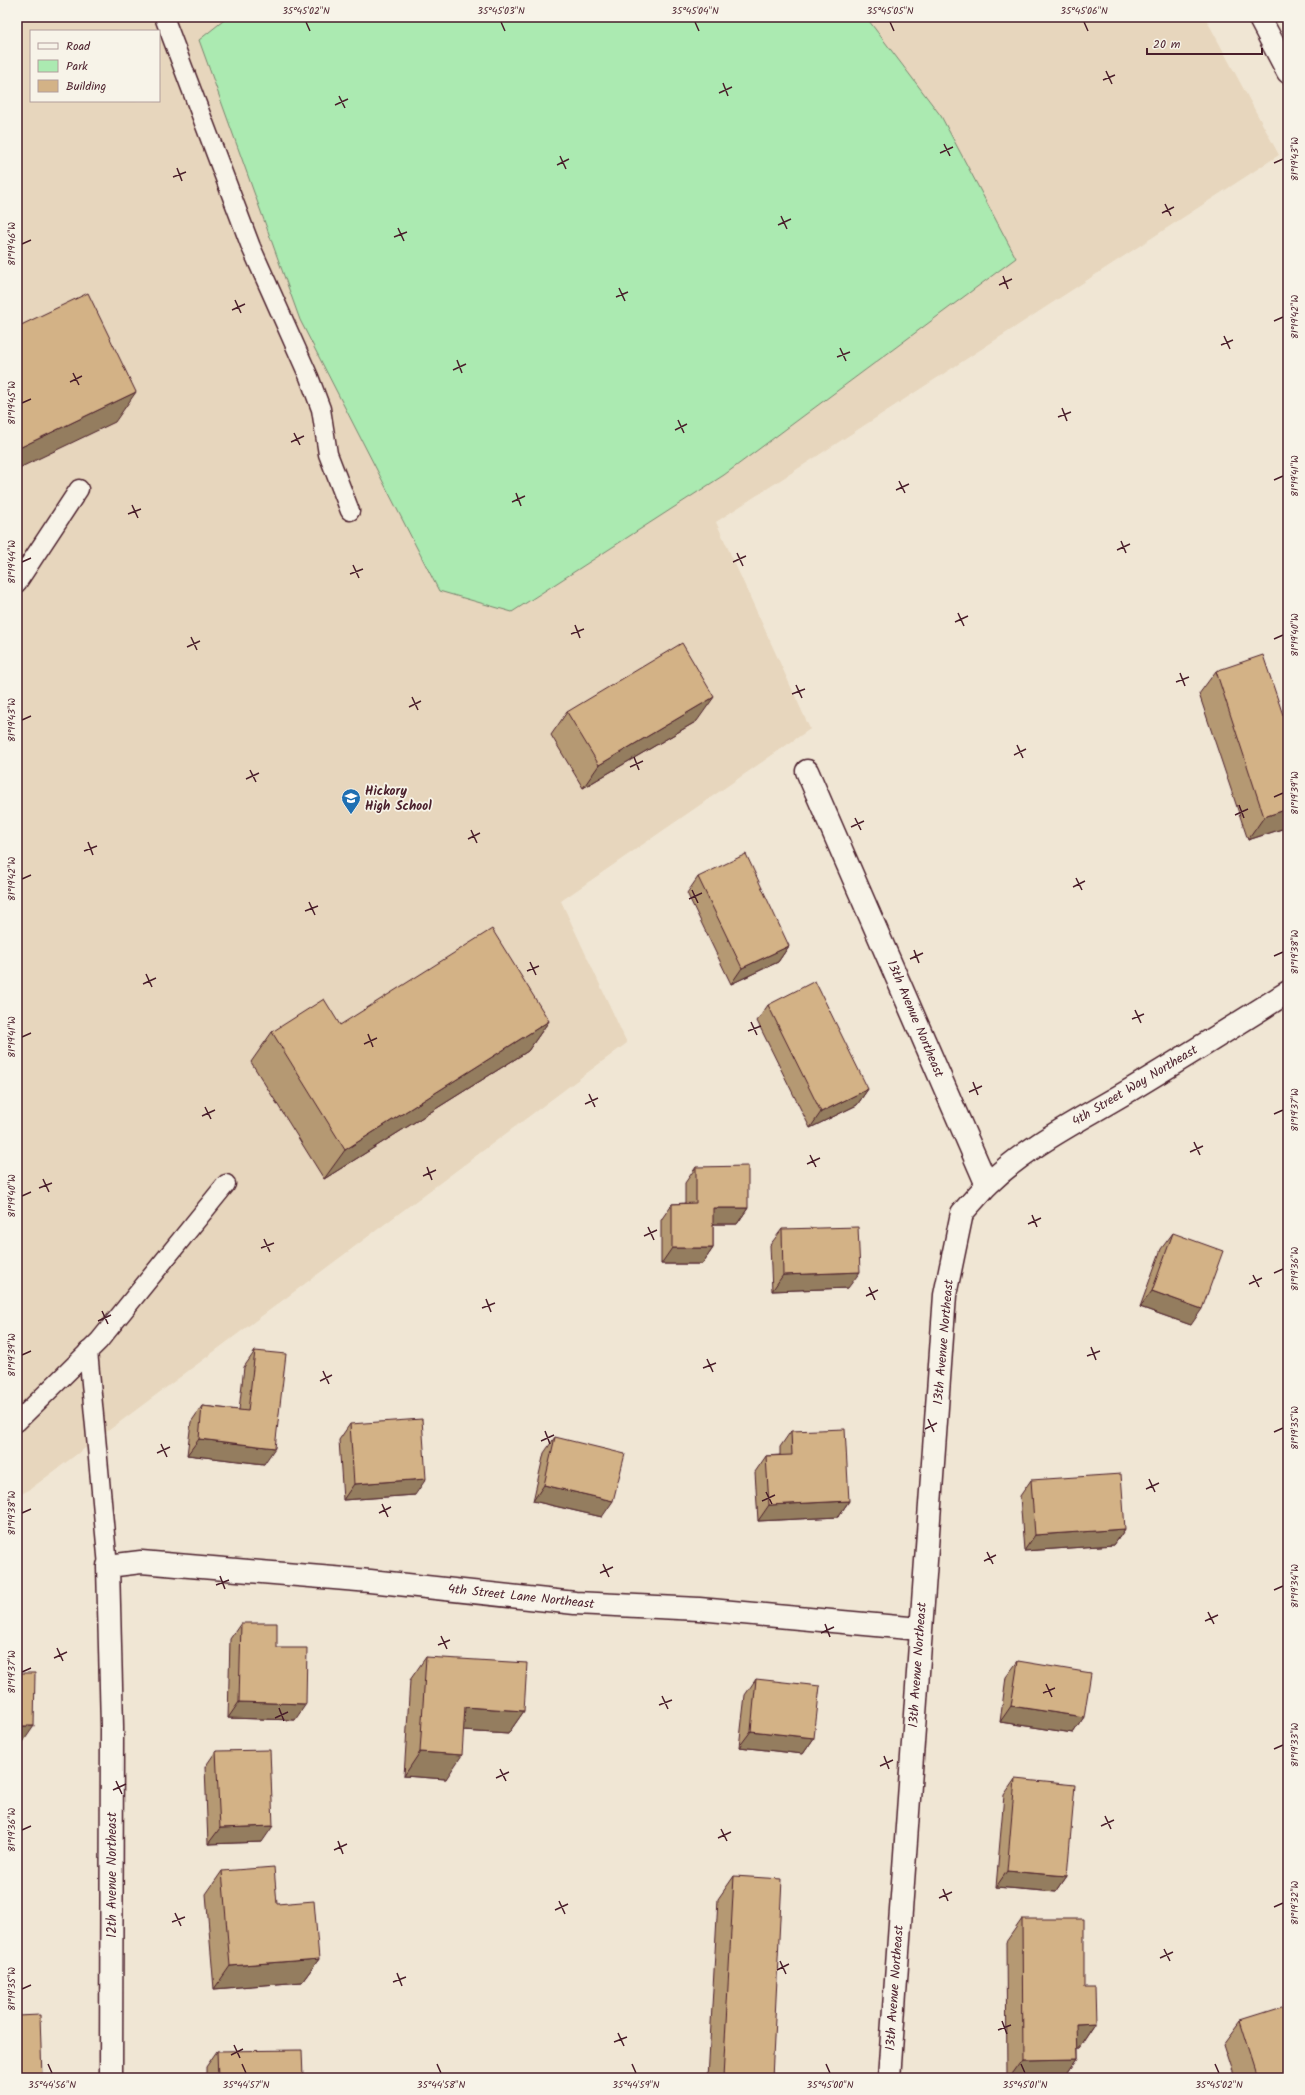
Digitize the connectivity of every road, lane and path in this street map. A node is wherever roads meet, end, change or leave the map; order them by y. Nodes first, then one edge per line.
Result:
1 (164, 17) edge
2 (1259, 17) edge
3 (1288, 72) edge
4 (79, 489) dead end
5 (350, 511) dead end
6 (17, 583) edge
7 (807, 771) dead end
8 (1288, 992) edge
9 (226, 1184) dead end
10 (987, 1185) junction
11 (88, 1351) junction
12 (17, 1422) edge
13 (115, 1566) junction
14 (920, 1629) junction
15 (111, 2078) edge
16 (889, 2078) edge

1 - 5 lane
2 - 3 street
4 - 6 lane
7 - 10 street, 13th Avenue Northeast
8 - 10 street, 4th Street Way Northeast
9 - 11 lane
10 - 14 street, 13th Avenue Northeast
11 - 12 lane
11 - 13 lane
13 - 14 street, 4th Street Lane Northeast
13 - 15 street, 12th Avenue Northeast
14 - 16 street, 13th Avenue Northeast

